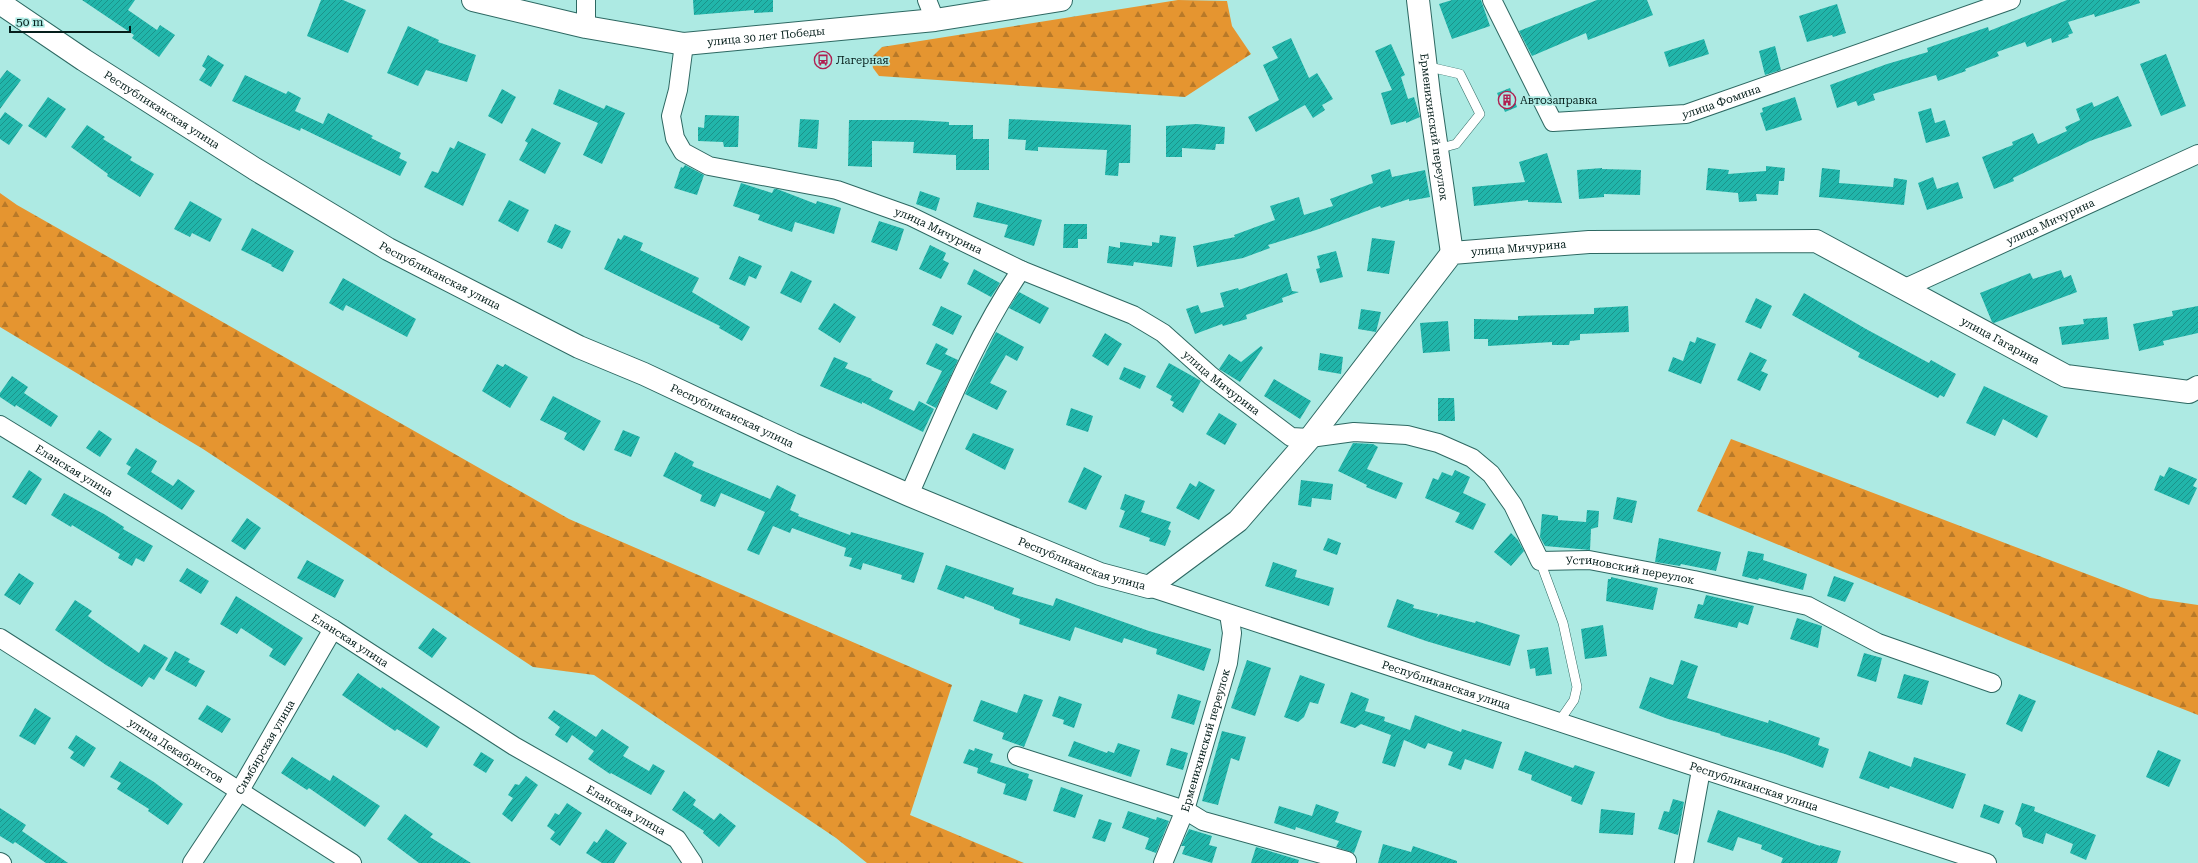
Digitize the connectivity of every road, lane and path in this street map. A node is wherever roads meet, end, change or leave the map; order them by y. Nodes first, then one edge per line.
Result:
1 (473, 0) edge
2 (586, 0) edge
3 (1061, 0) edge
4 (1418, 0) edge
5 (1492, 0) edge
6 (2011, 0) edge
7 (0, 3) edge
8 (931, 10) edge
9 (586, 27) junction
10 (684, 44) junction
11 (1426, 66) junction
12 (1437, 149) junction
13 (2198, 154) edge
14 (1816, 241) joint
15 (1452, 253) junction
16 (1022, 270) junction
17 (1903, 289) junction
18 (2198, 387) edge
19 (0, 425) edge
20 (1310, 438) junction
21 (909, 495) junction
22 (1540, 561) junction
23 (1149, 587) junction
24 (1230, 614) junction
25 (333, 629) junction
26 (0, 638) edge
27 (1992, 683) dead end
28 (1558, 723) junction
29 (1017, 756) dead end
30 (1701, 770) junction
31 (239, 792) junction
32 (1185, 810) junction
33 (1347, 861) dead end
34 (192, 863) edge
35 (352, 863) edge
36 (693, 863) edge
37 (1163, 863) edge
38 (1684, 863) edge
39 (1987, 863) edge

1 - 9 street, улица 30 лет Победы
2 - 9 street
3 - 8 street, улица 30 лет Победы
4 - 11 street, Ерменихинский переулок
5 - 6 street, улица Фомина
7 - 21 street, Республиканская улица
8 - 10 street, улица 30 лет Победы
9 - 10 street, улица 30 лет Победы
10 - 16 street, улица Мичурина
11 - 12 street, Ерменихинский переулок
11 - 12 lane
12 - 15 street, Ерменихинский переулок
13 - 17 street, улица Мичурина
14 - 15 street, улица Мичурина
14 - 17 street, улица Гагарина
15 - 20 street
16 - 20 street, улица Мичурина
16 - 21 street
17 - 18 street, улица Гагарина
19 - 25 street, Еланская улица
20 - 22 street
20 - 23 street
21 - 23 street, Республиканская улица
22 - 27 street, Устиновский переулок
22 - 28 lane
23 - 24 street, Республиканская улица
24 - 28 street, Республиканская улица
24 - 32 street, Ерменихинский переулок
25 - 31 street, Симбирская улица
25 - 36 street, Еланская улица
26 - 31 street, улица Декабристов
28 - 30 street, Республиканская улица
29 - 32 street
30 - 38 street
30 - 39 street, Республиканская улица
31 - 34 street, Симбирская улица
31 - 35 street, улица Декабристов
32 - 33 street
32 - 37 street, Ерменихинский переулок

